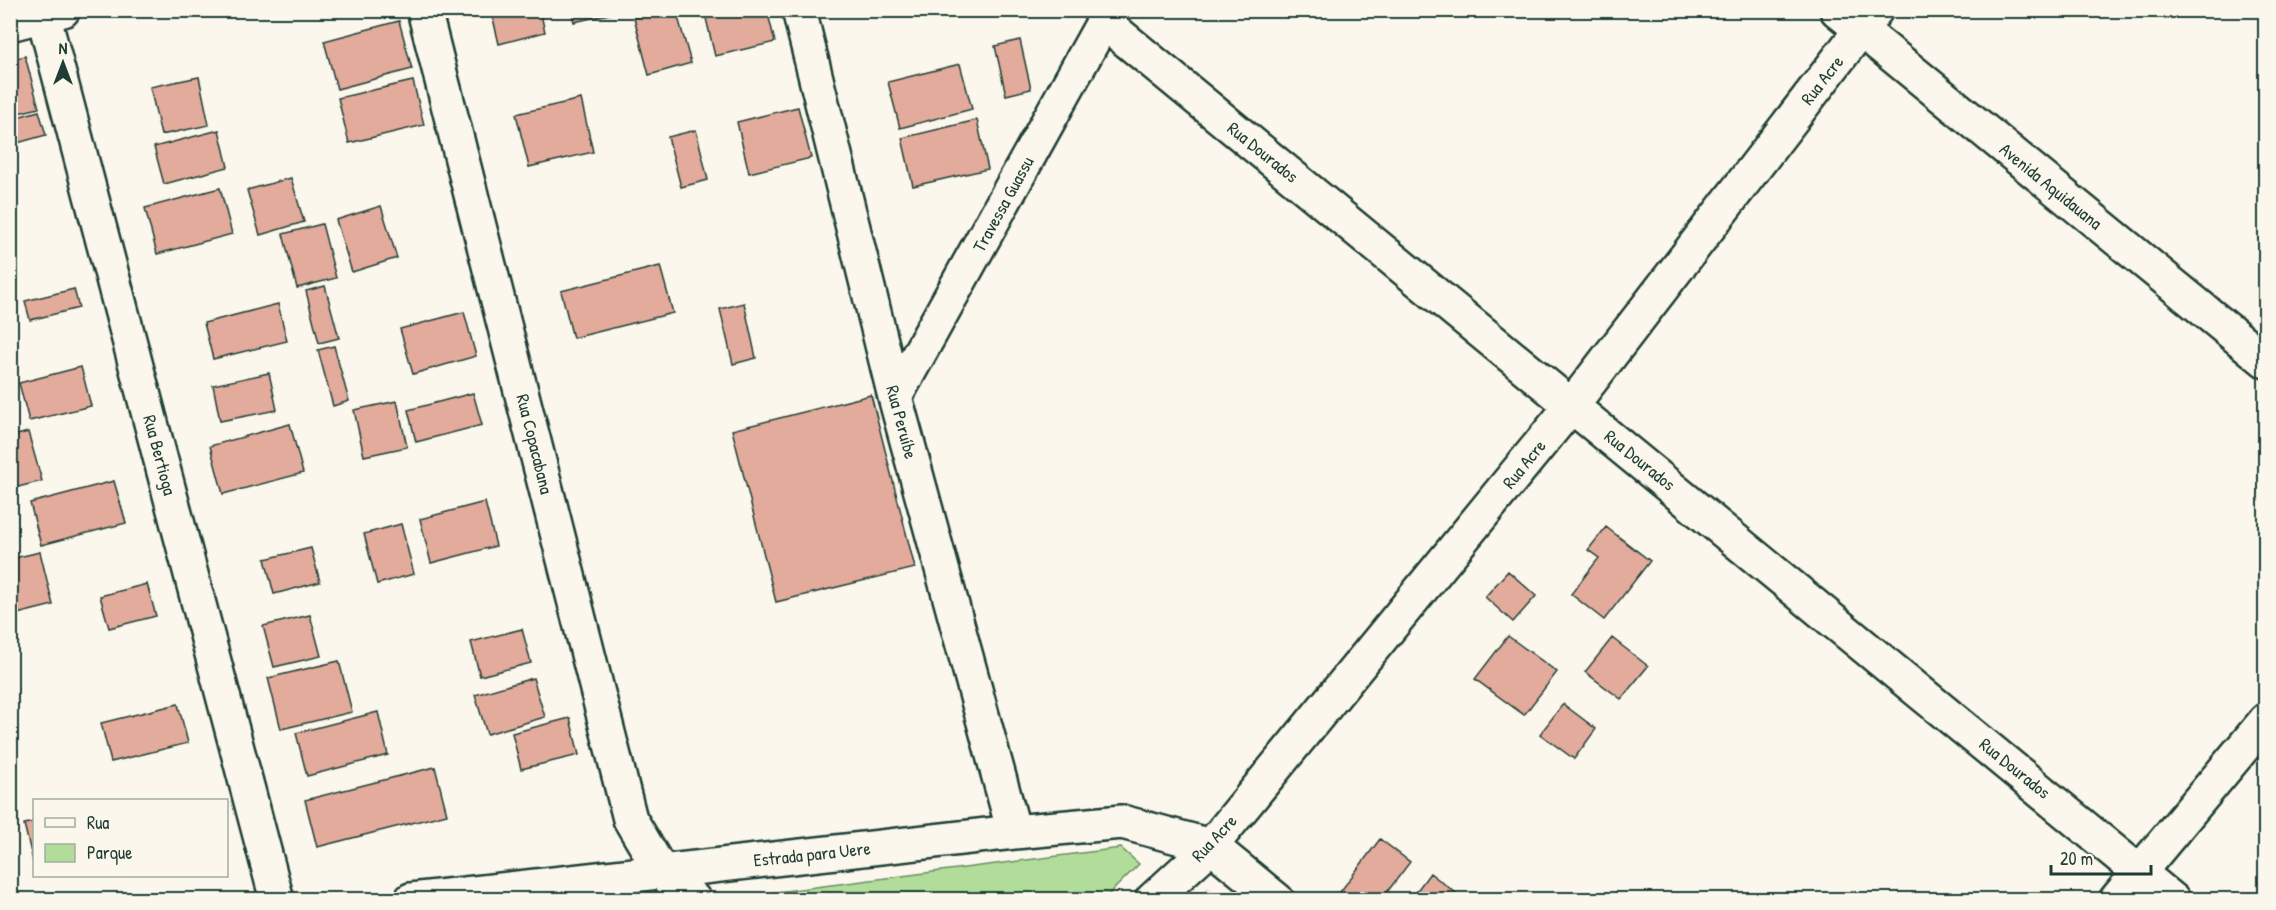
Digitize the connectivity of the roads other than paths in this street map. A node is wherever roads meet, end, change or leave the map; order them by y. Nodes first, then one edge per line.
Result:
1 (424, 10) edge
2 (800, 10) edge
3 (50, 12) edge
4 (1107, 16) edge
5 (1858, 17) edge
6 (10, 24) edge
7 (2265, 361) edge
8 (895, 397) junction
9 (1572, 405) junction
10 (2265, 720) edge
11 (1014, 832) junction
12 (1211, 846) junction
13 (2139, 870) junction
14 (661, 871) junction
15 (278, 900) edge
16 (411, 900) edge
17 (694, 900) edge
18 (1152, 900) edge
19 (1277, 900) edge
20 (2115, 900) edge
21 (2174, 900) edge

1 - 14 street, Rua Copacabana
2 - 8 street, Rua Peruíbe
3 - 6 street
3 - 15 street, Rua Bertioga
4 - 8 street, Travessa Guassu
4 - 9 street, Rua Dourados
5 - 7 street, Avenida Aquidauana
5 - 9 street, Rua Acre
8 - 11 street, Rua Peruíbe
9 - 12 street, Rua Acre
9 - 13 street, Rua Dourados
10 - 13 street
11 - 12 street, Estrada para Uere
11 - 14 street, Estrada para Uere
12 - 18 street, Rua Acre
12 - 19 street
13 - 20 street
13 - 21 street, Rua Dourados
14 - 16 street, Estrada para Uere
14 - 17 street, Rua Copacabana

